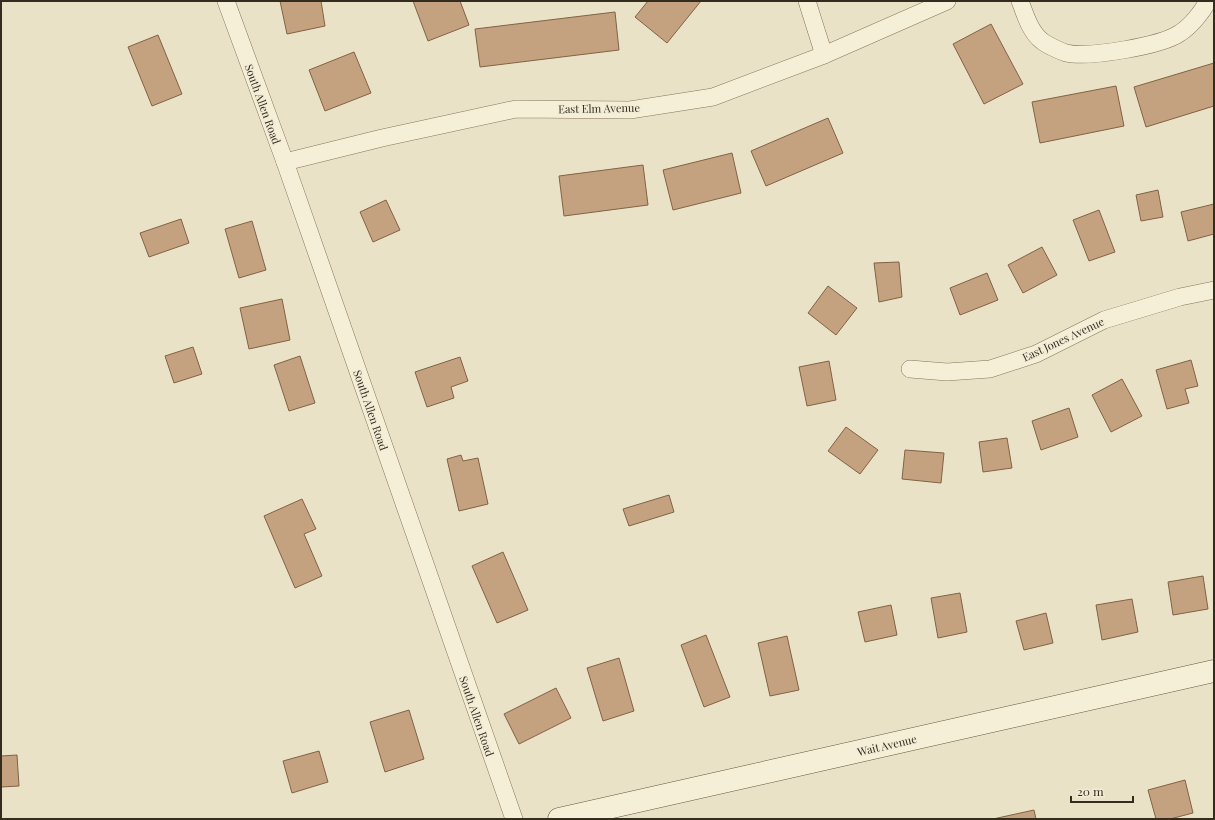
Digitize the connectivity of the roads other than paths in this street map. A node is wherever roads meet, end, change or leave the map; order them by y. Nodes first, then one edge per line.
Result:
1 (226, 1) edge
2 (807, 1) edge
3 (947, 1) edge
4 (1020, 1) edge
5 (1208, 1) edge
6 (824, 55) junction
7 (285, 162) junction
8 (1214, 290) edge
9 (910, 369) dead end
10 (1214, 671) edge
11 (514, 819) edge
12 (559, 819) edge

1 - 7 street, South Allen Road
2 - 6 street
3 - 6 street, East Elm Avenue
4 - 5 street
6 - 7 street, East Elm Avenue
7 - 11 street, South Allen Road
8 - 9 street, East Jones Avenue
10 - 12 main road, Wait Avenue

